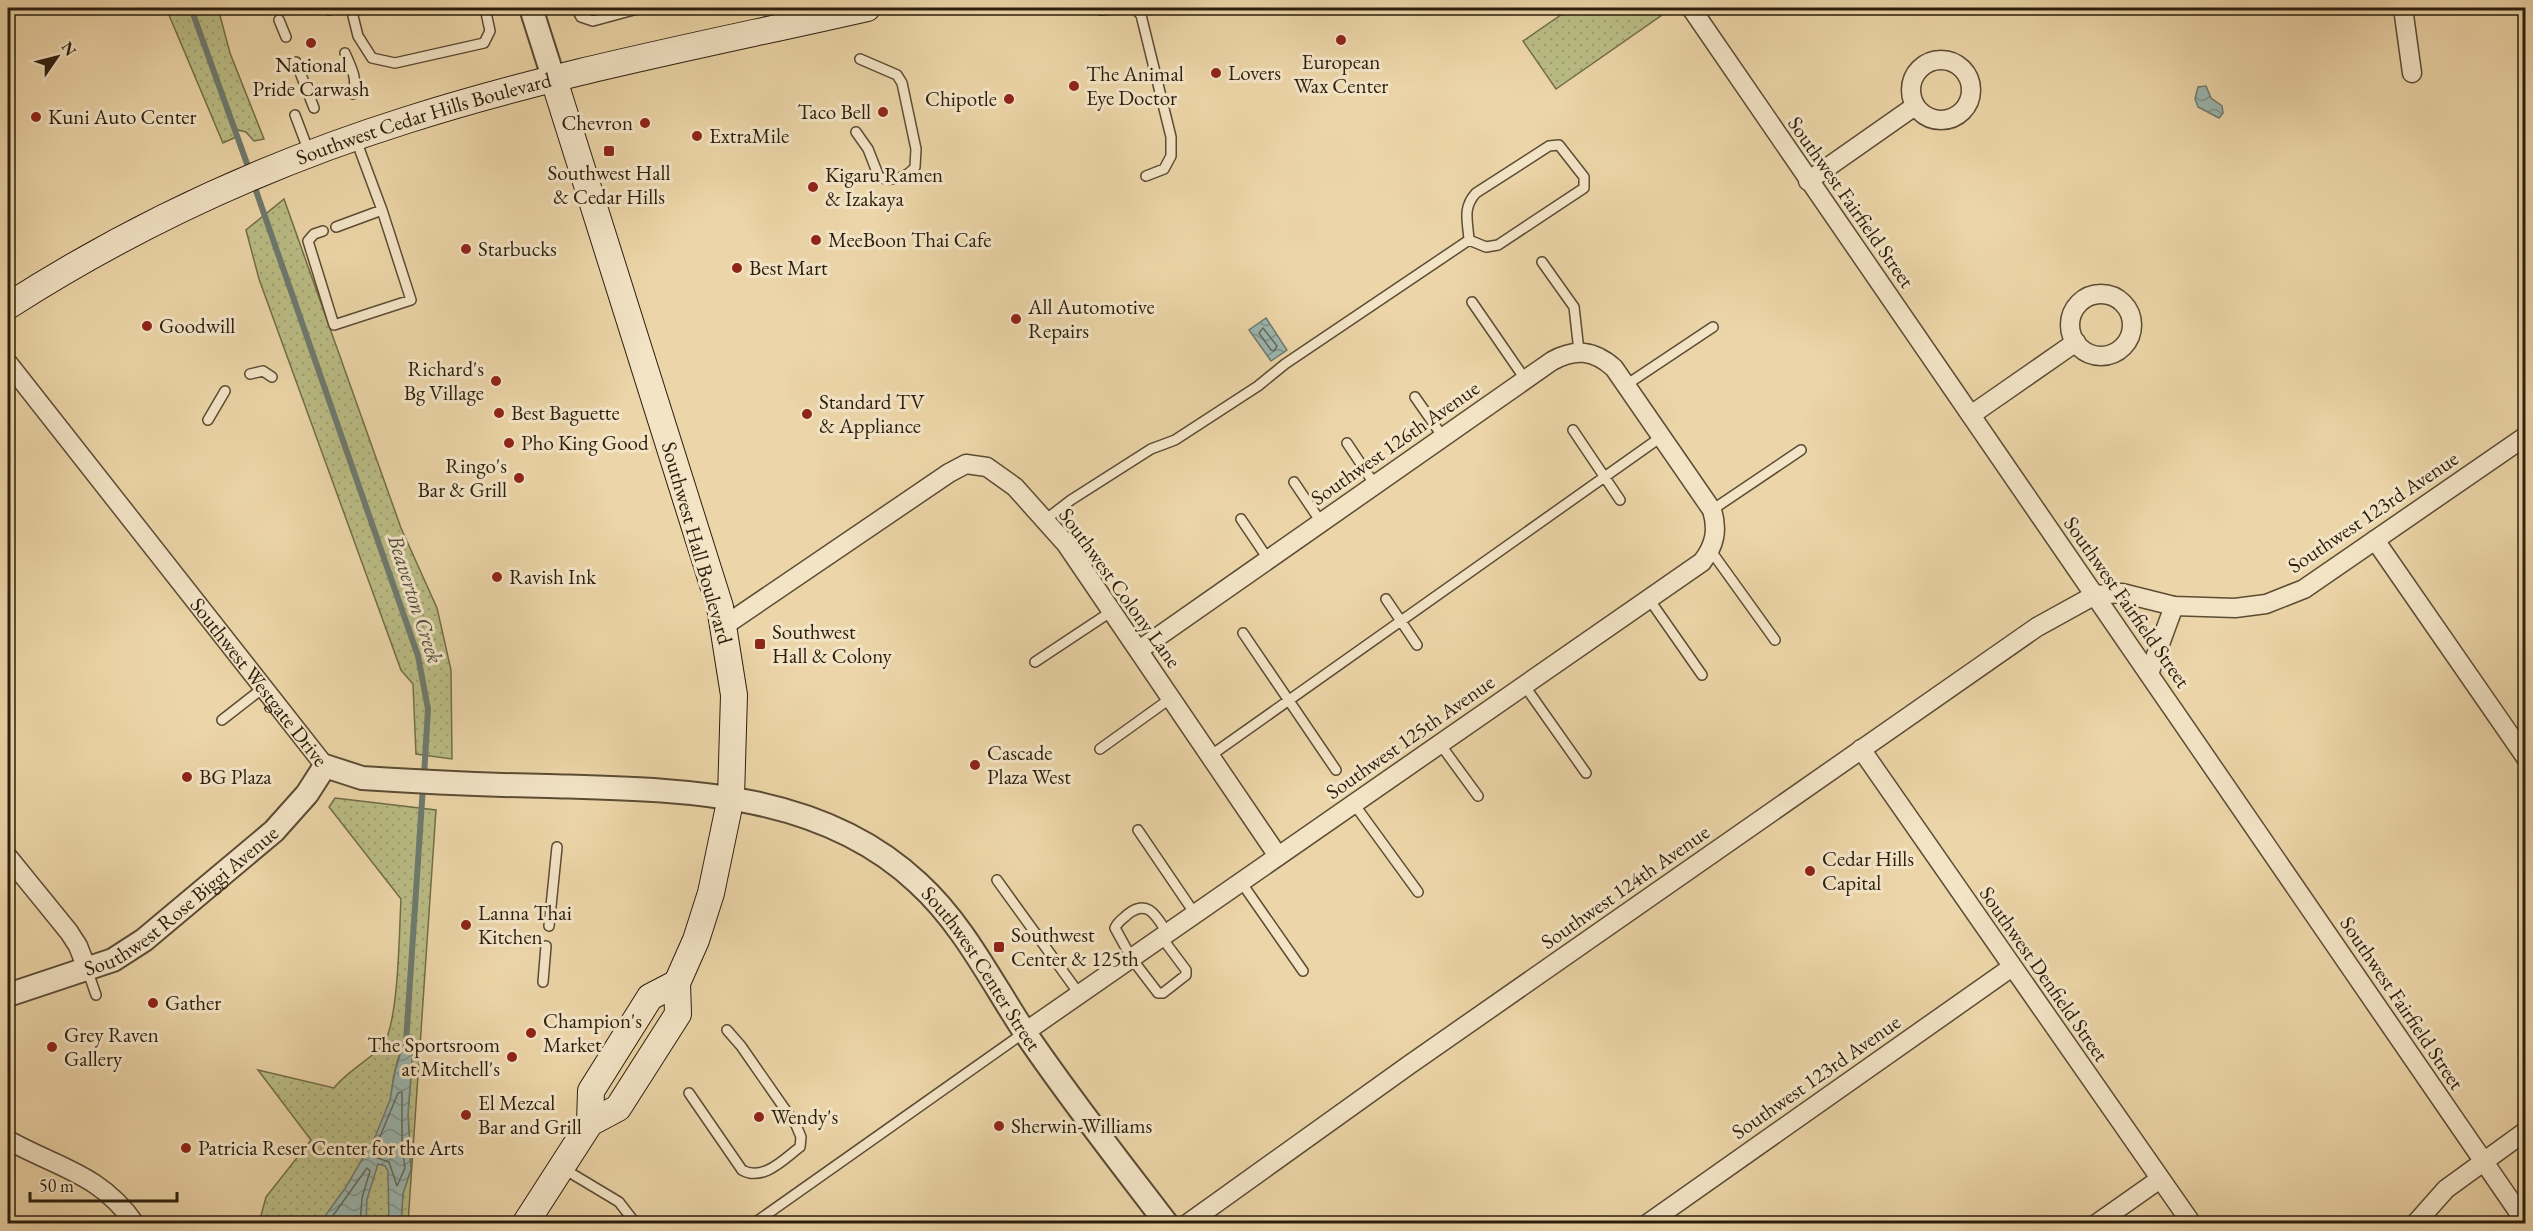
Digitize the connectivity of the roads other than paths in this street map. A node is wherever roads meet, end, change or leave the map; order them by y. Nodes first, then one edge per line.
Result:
1 (351, 8) edge
2 (485, 8) edge
3 (531, 8) edge
4 (576, 8) edge
5 (641, 8) edge
6 (867, 8) edge
7 (1094, 8) edge
8 (1122, 8) edge
9 (1134, 8) edge
10 (1691, 8) edge
11 (2403, 8) edge
12 (279, 20) dead end
13 (286, 37) dead end
14 (345, 53) dead end
15 (860, 59) dead end
16 (296, 62) dead end
17 (2412, 73) dead end
18 (554, 80) junction
19 (353, 94) dead end
20 (1915, 106) dead end
21 (314, 108) dead end
22 (295, 115) dead end
23 (856, 132) dead end
24 (356, 138) junction
25 (310, 155) junction
26 (1146, 176) dead end
27 (1808, 181) junction
28 (382, 210) junction
29 (336, 227) dead end
30 (323, 231) dead end
31 (1469, 240) junction
32 (1542, 262) dead end
33 (1472, 302) dead end
34 (8, 306) edge
35 (1713, 327) dead end
36 (2076, 342) dead end
37 (1579, 351) junction
38 (8, 363) edge
39 (250, 374) dead end
40 (272, 377) dead end
41 (1525, 379) junction
42 (1626, 386) junction
43 (225, 391) dead end
44 (1415, 397) dead end
45 (1971, 415) junction
46 (208, 420) dead end
47 (1573, 430) dead end
48 (2526, 436) edge
49 (1443, 437) junction
50 (1661, 437) junction
51 (1347, 443) dead end
52 (1801, 450) dead end
53 (1604, 477) junction
54 (1294, 482) dead end
55 (1375, 485) junction
56 (1620, 500) dead end
57 (1712, 510) junction
58 (1241, 519) dead end
59 (1045, 520) junction
60 (1321, 522) junction
61 (2375, 540) junction
62 (1711, 551) junction
63 (1268, 559) junction
64 (2095, 596) junction
65 (1386, 598) dead end
66 (1649, 599) junction
67 (2174, 606) junction
68 (1112, 610) junction
69 (1401, 621) junction
70 (724, 626) junction
71 (1243, 633) dead end
72 (1775, 640) dead end
73 (1417, 645) dead end
74 (1139, 650) junction
75 (1035, 662) dead end
76 (2149, 674) junction
77 (1702, 675) dead end
78 (1524, 686) junction
79 (263, 688) junction
80 (1172, 698) junction
81 (1288, 701) junction
82 (222, 720) dead end
83 (1440, 744) junction
84 (1100, 749) dead end
85 (1861, 749) junction
86 (1210, 756) junction
87 (2526, 759) edge
88 (325, 766) junction
89 (1336, 770) dead end
90 (1586, 773) dead end
91 (1478, 796) dead end
92 (730, 797) junction
93 (1354, 804) junction
94 (1138, 830) dead end
95 (557, 847) dead end
96 (1278, 856) junction
97 (8, 857) edge
98 (997, 880) dead end
99 (1241, 882) junction
100 (1418, 892) dead end
101 (1195, 914) junction
102 (549, 926) dead end
103 (1165, 936) junction
104 (546, 946) dead end
105 (1132, 959) junction
106 (2012, 968) junction
107 (87, 969) junction
108 (1303, 971) dead end
109 (543, 982) dead end
110 (677, 982) junction
111 (8, 995) edge
112 (96, 995) dead end
113 (1080, 995) junction
114 (727, 1030) dead end
115 (1025, 1032) junction
116 (627, 1034) junction
117 (689, 1093) dead end
118 (618, 1108) junction
119 (590, 1123) junction
120 (2526, 1131) edge
121 (8, 1140) edge
122 (2483, 1160) junction
123 (562, 1168) junction
124 (2160, 1179) junction
125 (2526, 1223) edge
126 (135, 1224) edge
127 (525, 1224) edge
128 (636, 1224) edge
129 (753, 1224) edge
130 (1167, 1224) edge
131 (1187, 1224) edge
132 (1647, 1224) edge
133 (2096, 1224) edge
134 (2192, 1224) edge
135 (2415, 1224) edge

1 - 2 lane
3 - 18 street, Southwest Hall Boulevard
4 - 5 lane
6 - 18 main road, Southwest Cedar Hills Boulevard
7 - 8 lane
9 - 26 lane
10 - 27 street, Southwest Fairfield Street
11 - 17 street
12 - 13 lane
14 - 19 lane
15 - 23 lane
16 - 21 lane
18 - 24 main road, Southwest Cedar Hills Boulevard
18 - 70 main road, Southwest Hall Boulevard
20 - 27 street
22 - 25 lane
24 - 25 main road, Southwest Cedar Hills Boulevard
24 - 28 lane
25 - 34 main road, Southwest Cedar Hills Boulevard
27 - 45 street, Southwest Fairfield Street
28 - 29 lane
28 - 30 lane
31 - 31 lane
31 - 59 lane
32 - 37 lane
33 - 41 lane
35 - 42 lane
36 - 45 street
37 - 41 street, Southwest 126th Avenue
37 - 42 street
38 - 79 street, Southwest Westgate Drive
39 - 40 lane
41 - 49 street, Southwest 126th Avenue
42 - 50 street
43 - 46 lane
44 - 49 lane
45 - 64 street, Southwest Fairfield Street
47 - 53 lane
48 - 61 street, Southwest 123rd Avenue
49 - 55 street, Southwest 126th Avenue
50 - 53 lane
50 - 57 street
51 - 55 lane
52 - 57 lane
53 - 56 lane
53 - 69 lane
54 - 60 lane
55 - 60 street, Southwest 126th Avenue
57 - 62 street
58 - 63 lane
59 - 68 street, Southwest Colony Lane
59 - 70 street, Southwest Colony Lane
60 - 63 street, Southwest 126th Avenue
61 - 67 street, Southwest 123rd Avenue
61 - 87 street
62 - 66 street, Southwest 125th Avenue
62 - 72 lane
63 - 74 street, Southwest 126th Avenue
64 - 67 street, Southwest 123rd Avenue
64 - 76 street, Southwest Fairfield Street
64 - 85 street, Southwest 124th Avenue
65 - 69 lane
66 - 77 lane
66 - 78 street, Southwest 125th Avenue
67 - 76 street
68 - 74 street, Southwest Colony Lane
68 - 75 lane
69 - 73 lane
69 - 81 lane
70 - 92 main road, Southwest Hall Boulevard
71 - 81 lane
74 - 80 street, Southwest Colony Lane
76 - 122 street, Southwest Fairfield Street
78 - 83 street, Southwest 125th Avenue
78 - 90 lane
79 - 82 lane
79 - 88 street, Southwest Westgate Drive
80 - 84 lane
80 - 86 street, Southwest Colony Lane
81 - 86 lane
81 - 89 lane
83 - 91 lane
83 - 93 street, Southwest 125th Avenue
85 - 106 street, Southwest Denfield Street
85 - 131 street, Southwest 124th Avenue
86 - 96 street, Southwest Colony Lane
88 - 92 street, Southwest Westgate Drive
88 - 107 street, Southwest Rose Biggi Avenue
92 - 110 main road, Southwest Hall Boulevard
92 - 115 street, Southwest Center Street
93 - 96 street, Southwest 125th Avenue
93 - 100 lane
94 - 101 lane
95 - 102 lane
96 - 99 street, Southwest 125th Avenue
97 - 107 street
98 - 113 lane
99 - 101 street, Southwest 125th Avenue
99 - 108 lane
101 - 103 street, Southwest 125th Avenue
103 - 105 street, Southwest 125th Avenue
103 - 105 lane
103 - 105 lane
104 - 109 lane
105 - 113 street, Southwest 125th Avenue
106 - 124 street, Southwest Denfield Street
106 - 132 street, Southwest 123rd Avenue
107 - 111 street, Southwest Rose Biggi Avenue
107 - 112 lane
110 - 116 main road
110 - 118 main road, Southwest Hall Boulevard
113 - 115 street, Southwest 125th Avenue
114 - 117 lane
115 - 129 lane
115 - 130 street, Southwest Center Street
116 - 118 main road
116 - 119 main road
118 - 119 main road, Southwest Hall Boulevard
119 - 123 main road, Southwest Hall Boulevard
120 - 122 street
121 - 126 street
122 - 125 street, Southwest Fairfield Street
122 - 135 street
123 - 127 main road, Southwest Hall Boulevard
123 - 128 lane
124 - 133 street
124 - 134 street, Southwest Denfield Street

